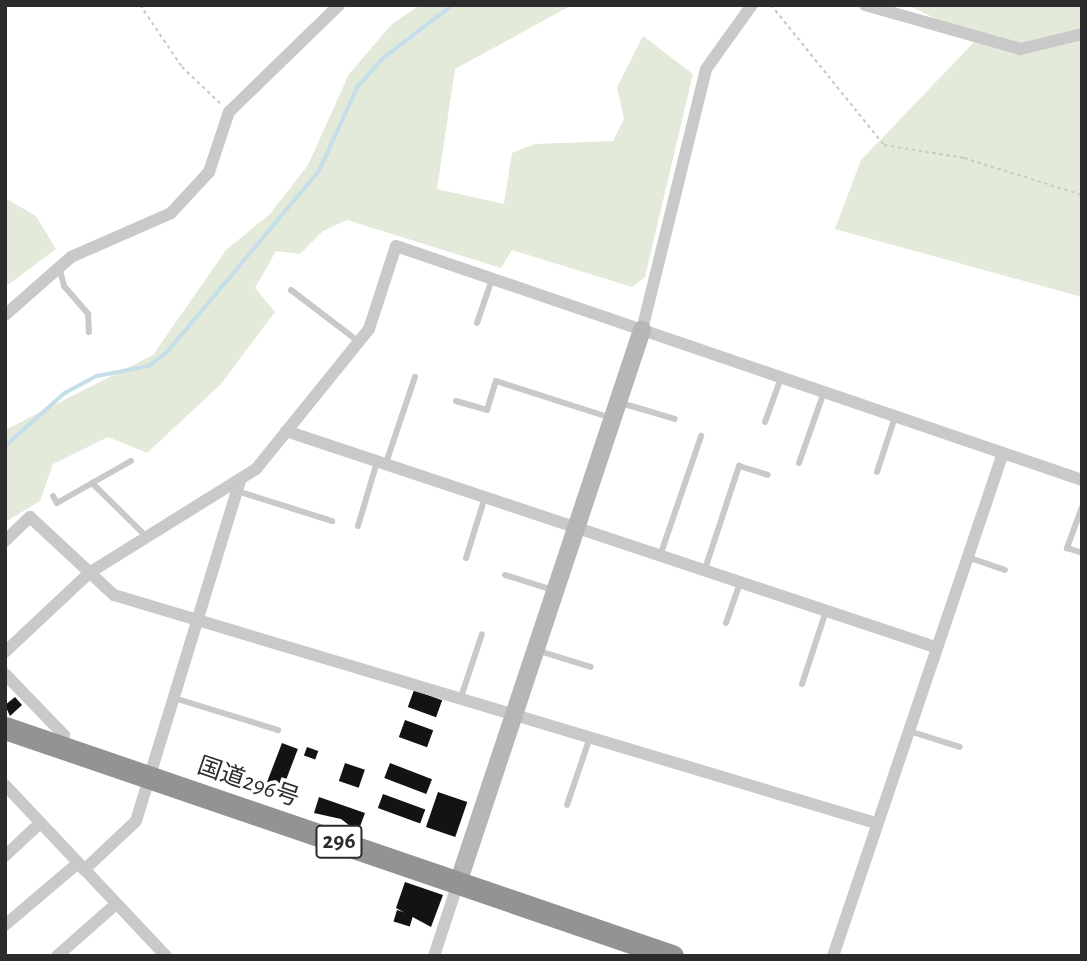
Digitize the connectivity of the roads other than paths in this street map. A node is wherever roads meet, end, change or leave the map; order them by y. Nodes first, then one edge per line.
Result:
1 (339, 5) edge
2 (752, 5) edge
3 (865, 5) edge
4 (1082, 34) edge
5 (58, 265) junction
6 (492, 279) junction
7 (291, 290) dead end
8 (5, 315) edge
9 (477, 323) dead end
10 (642, 330) junction
11 (89, 332) dead end
12 (359, 343) junction
13 (415, 377) dead end
14 (781, 378) junction
15 (824, 392) junction
16 (456, 401) dead end
17 (619, 411) junction
18 (895, 416) junction
19 (675, 419) dead end
20 (765, 422) dead end
21 (286, 431) junction
22 (701, 436) dead end
23 (1003, 453) junction
24 (131, 461) dead end
25 (382, 461) junction
26 (799, 463) dead end
27 (877, 472) dead end
28 (768, 475) dead end
29 (1082, 480) edge
30 (92, 483) junction
31 (238, 485) junction
32 (52, 496) dead end
33 (485, 497) junction
34 (1082, 507) edge
35 (332, 521) dead end
36 (358, 526) dead end
37 (580, 528) junction
38 (146, 536) junction
39 (5, 541) edge
40 (1082, 553) edge
41 (660, 556) junction
42 (967, 556) junction
43 (466, 558) dead end
44 (1005, 570) dead end
45 (704, 572) junction
46 (89, 573) junction
47 (505, 575) dead end
48 (740, 583) junction
49 (558, 592) junction
50 (826, 611) junction
51 (198, 619) junction
52 (726, 623) dead end
53 (482, 634) dead end
54 (935, 647) junction
55 (538, 650) junction
56 (5, 652) edge
57 (591, 667) dead end
58 (5, 674) edge
59 (802, 684) dead end
60 (458, 696) junction
61 (174, 698) junction
62 (450, 709) dead end
63 (517, 713) junction
64 (5, 728) edge
65 (278, 730) dead end
66 (907, 730) junction
67 (590, 737) junction
68 (60, 747) junction
69 (960, 747) dead end
70 (149, 777) junction
71 (5, 785) edge
72 (567, 806) dead end
73 (40, 823) junction
74 (876, 823) junction
75 (5, 856) edge
76 (81, 866) junction
77 (458, 883) junction
78 (117, 904) junction
79 (5, 925) edge
80 (156, 946) junction
81 (57, 956) edge
82 (145, 956) edge
83 (166, 956) edge
84 (434, 956) edge
85 (672, 956) edge
86 (833, 956) edge

1 - 5 street
2 - 10 street
3 - 4 street
5 - 8 street
5 - 11 lane
6 - 9 lane
6 - 10 street
6 - 12 street
7 - 12 lane
10 - 14 street
10 - 17 street
12 - 21 street
13 - 25 lane
14 - 15 street
14 - 20 lane
15 - 18 street
15 - 26 lane
16 - 17 lane
17 - 19 lane
17 - 37 street
18 - 23 street
18 - 27 lane
21 - 25 street
21 - 31 street
22 - 41 lane
23 - 29 street
23 - 42 street
24 - 30 lane
25 - 33 street
25 - 36 lane
28 - 45 lane
30 - 32 lane
30 - 38 lane
31 - 35 lane
31 - 38 street
31 - 51 street
33 - 37 street
33 - 43 lane
34 - 40 lane
37 - 41 street
37 - 49 street
38 - 46 street
39 - 46 street
41 - 45 street
42 - 44 lane
42 - 54 street
45 - 48 street
46 - 51 street
46 - 56 street
47 - 49 lane
48 - 50 street
48 - 52 lane
49 - 55 street
50 - 54 street
50 - 59 lane
51 - 60 street
51 - 61 street
53 - 60 lane
54 - 66 street
55 - 57 lane
55 - 63 street
58 - 68 street
60 - 62 lane
60 - 63 street
61 - 65 lane
61 - 70 street
63 - 67 street
63 - 77 street
64 - 68 highway, 国道296号 / 296
66 - 69 lane
66 - 74 street
67 - 72 lane
67 - 74 street
68 - 70 highway, 国道296号 / 296
70 - 76 street
70 - 77 highway, 国道296号 / 296
71 - 73 street
73 - 75 street
73 - 76 street
74 - 86 street
76 - 78 street
76 - 79 street
77 - 84 street
77 - 85 highway, 国道296号 / 296
78 - 80 street
78 - 81 street
80 - 82 street
80 - 83 street

